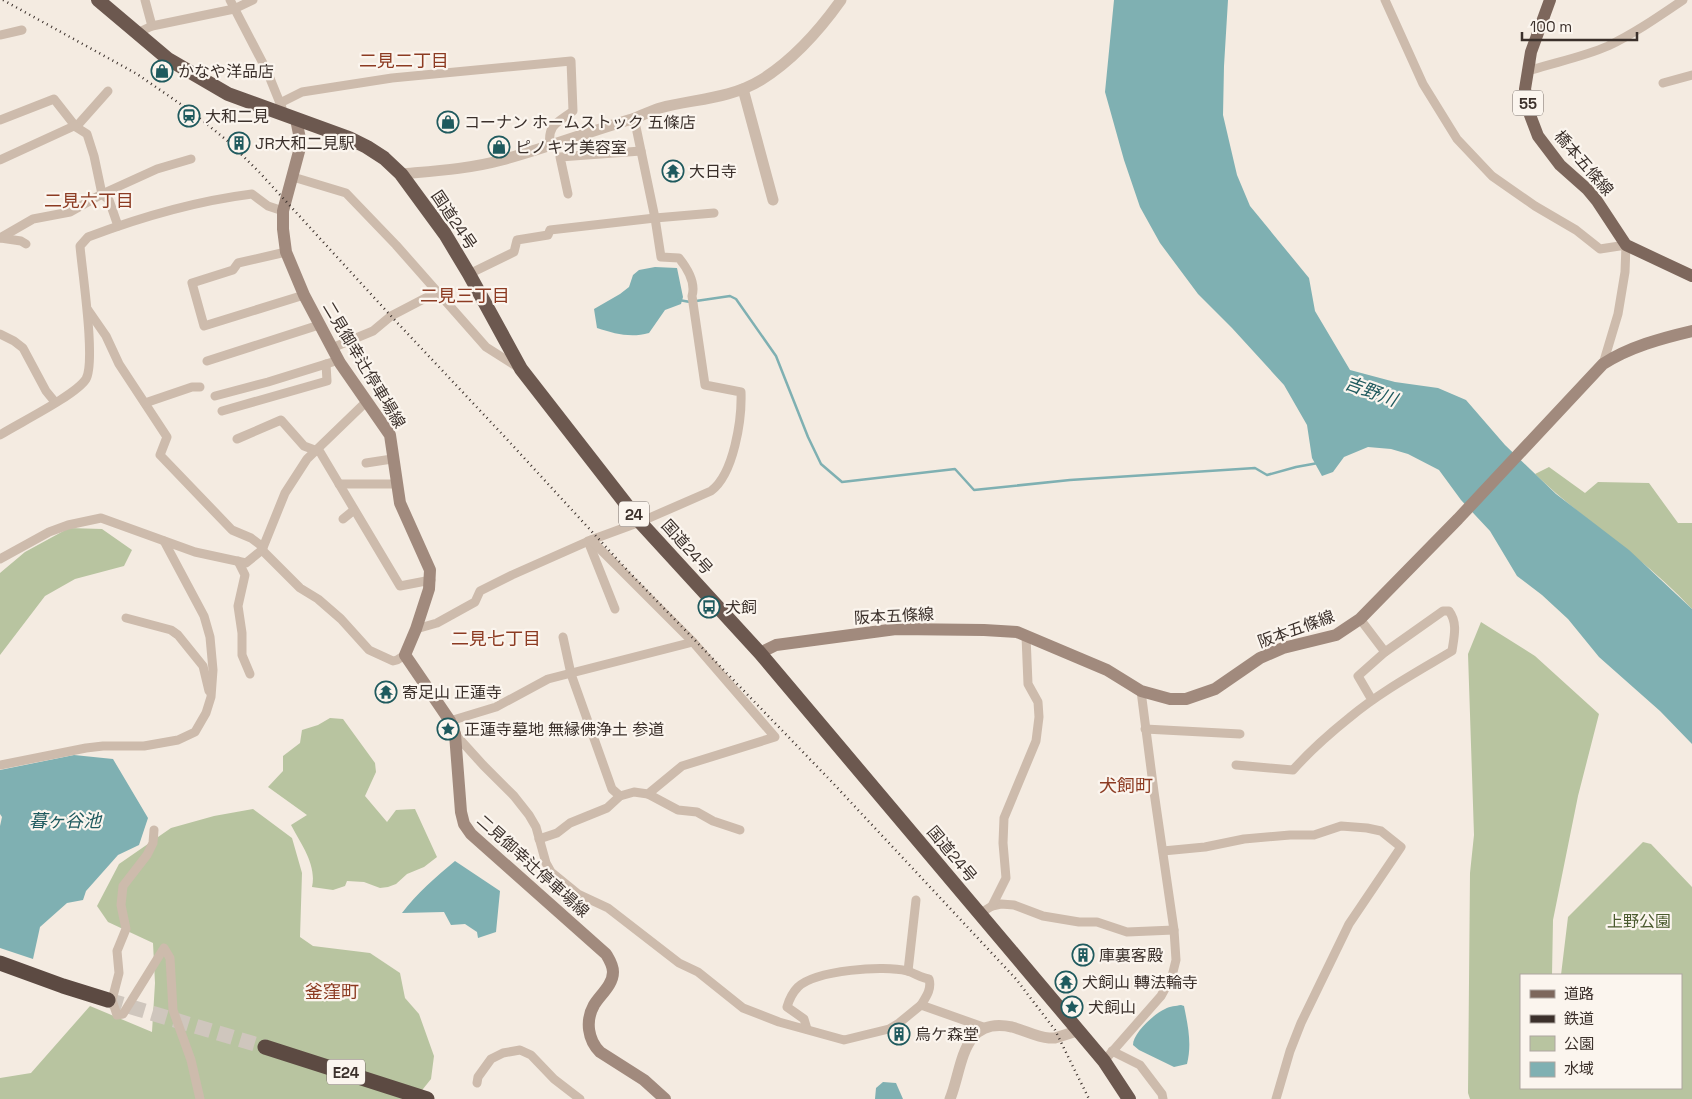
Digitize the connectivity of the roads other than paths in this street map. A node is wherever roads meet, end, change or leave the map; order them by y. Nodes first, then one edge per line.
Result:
1 (98, 0) edge
2 (145, 0) edge
3 (230, 0) edge
4 (253, 0) edge
5 (841, 0) edge
6 (1385, 0) edge
7 (1550, 0) edge
8 (1683, 0) edge
9 (234, 9) junction
10 (152, 26) junction
11 (22, 30) dead end
12 (137, 33) junction
13 (0, 35) edge
14 (1531, 52) junction
15 (1692, 75) edge
16 (1663, 83) dead end
17 (743, 89) junction
18 (108, 91) dead end
19 (287, 112) junction
20 (632, 119) junction
21 (0, 120) edge
22 (75, 126) junction
23 (550, 145) junction
24 (641, 151) junction
25 (0, 159) edge
26 (191, 159) dead end
27 (401, 174) junction
28 (293, 177) junction
29 (102, 194) junction
30 (568, 194) dead end
31 (773, 200) dead end
32 (283, 211) junction
33 (714, 213) dead end
34 (655, 218) junction
35 (118, 226) junction
36 (26, 244) dead end
37 (1626, 245) junction
38 (286, 252) junction
39 (469, 274) junction
40 (1692, 276) edge
41 (437, 292) junction
42 (304, 295) junction
43 (86, 308) junction
44 (319, 325) junction
45 (1692, 331) edge
46 (0, 334) edge
47 (332, 348) junction
48 (339, 360) junction
49 (207, 361) dead end
50 (326, 364) junction
51 (1603, 364) junction
52 (521, 369) junction
53 (200, 387) dead end
54 (215, 396) dead end
55 (55, 402) junction
56 (366, 402) junction
57 (145, 403) junction
58 (222, 411) dead end
59 (0, 435) edge
60 (237, 439) dead end
61 (315, 450) junction
62 (392, 459) junction
63 (366, 462) dead end
64 (339, 484) junction
65 (396, 484) junction
66 (354, 510) junction
67 (343, 519) dead end
68 (640, 522) junction
69 (589, 540) junction
70 (164, 541) junction
71 (263, 548) junction
72 (0, 559) edge
73 (238, 561) junction
74 (430, 580) junction
75 (615, 609) dead end
76 (126, 618) dead end
77 (1360, 619) junction
78 (416, 628) junction
79 (1026, 636) junction
80 (563, 637) dead end
81 (693, 642) junction
82 (1385, 652) junction
83 (760, 653) junction
84 (404, 655) junction
85 (250, 674) dead end
86 (571, 674) junction
87 (1141, 691) junction
88 (211, 698) junction
89 (1372, 700) junction
90 (450, 721) junction
91 (1145, 729) junction
92 (455, 734) junction
93 (1240, 734) dead end
94 (1236, 764) dead end
95 (0, 765) edge
96 (648, 794) junction
97 (620, 796) junction
98 (154, 830) dead end
99 (740, 830) dead end
100 (540, 840) junction
101 (1163, 851) junction
102 (916, 900) dead end
103 (992, 906) junction
104 (979, 914) junction
105 (1174, 930) junction
106 (0, 963) edge
107 (908, 971) junction
108 (108, 1000) tunnel mouth
109 (920, 1006) junction
110 (986, 1028) junction
111 (807, 1029) junction
112 (1077, 1030) junction
113 (265, 1047) tunnel mouth
114 (1108, 1056) junction
115 (476, 1083) dead end
116 (200, 1099) edge
117 (427, 1099) edge
118 (580, 1099) edge
119 (665, 1099) edge
120 (950, 1099) edge
121 (1129, 1099) edge
122 (1162, 1099) edge
123 (1276, 1099) edge

1 - 12 highway, 国道24号 / 24
2 - 10 street
3 - 9 street
4 - 9 street
5 - 17 street
6 - 37 street
7 - 14 main road, 橋本五條線 / 55
8 - 14 street
9 - 10 street
9 - 19 street
10 - 12 street
11 - 13 street
12 - 19 highway, 国道24号 / 24
14 - 37 main road, 橋本五條線 / 55
15 - 16 street
17 - 20 street
17 - 31 street
18 - 22 street
19 - 23 street
19 - 27 highway, 国道24号 / 24
19 - 28 main road, 二見御幸辻停車場線
20 - 23 street
20 - 24 street
21 - 22 street
22 - 25 street
22 - 29 street
23 - 27 street
24 - 30 street
24 - 34 street
26 - 29 street
27 - 39 highway, 国道24号 / 24
28 - 32 main road, 二見御幸辻停車場線
28 - 41 street
29 - 35 street
29 - 36 street
32 - 35 street
32 - 38 main road, 二見御幸辻停車場線
33 - 34 street
34 - 39 street
34 - 68 street
35 - 43 street
37 - 40 main road
37 - 51 street
38 - 42 main road, 二見御幸辻停車場線
38 - 42 street
39 - 52 highway, 国道24号 / 24
41 - 47 street
41 - 52 street
42 - 44 main road, 二見御幸辻停車場線
43 - 55 street
43 - 57 street
44 - 47 main road, 二見御幸辻停車場線
44 - 49 street
45 - 51 main road, 阪本五條線
46 - 55 street
47 - 48 main road, 二見御幸辻停車場線
48 - 50 street
48 - 56 main road, 二見御幸辻停車場線
50 - 54 street
50 - 58 street
51 - 77 main road, 阪本五條線
52 - 68 highway, 国道24号 / 24
53 - 57 street
55 - 59 street
56 - 61 street
56 - 62 main road, 二見御幸辻停車場線
57 - 71 street
60 - 61 street
61 - 64 street
61 - 71 street
62 - 63 street
62 - 65 main road, 二見御幸辻停車場線
64 - 65 street
64 - 66 street
65 - 74 main road, 二見御幸辻停車場線
66 - 67 street
66 - 74 street
68 - 69 street
68 - 83 highway, 国道24号 / 24
69 - 75 street
69 - 78 street
69 - 81 street
70 - 72 street
70 - 73 street
70 - 88 street
71 - 73 street
71 - 84 street
73 - 85 street
74 - 78 main road, 二見御幸辻停車場線
76 - 88 street
77 - 82 street
77 - 87 main road, 阪本五條線
78 - 84 main road, 二見御幸辻停車場線
79 - 83 main road, 阪本五條線
79 - 87 main road, 阪本五條線
79 - 103 street
80 - 86 street
81 - 86 street
81 - 96 street
82 - 89 street
82 - 89 street
83 - 104 highway, 国道24号 / 24
84 - 90 main road, 二見御幸辻停車場線
86 - 90 street
86 - 97 street
87 - 91 street
88 - 95 street
89 - 94 street
90 - 92 main road, 二見御幸辻停車場線
91 - 93 street
91 - 101 street
92 - 100 street
92 - 119 main road, 二見御幸辻停車場線
96 - 97 street
96 - 99 street
97 - 100 street
98 - 116 street
100 - 111 street
101 - 105 street
101 - 123 street
102 - 107 street
103 - 104 street
103 - 105 street
104 - 112 highway, 国道24号 / 24
105 - 114 street
106 - 108 highway
107 - 109 street
107 - 111 street
109 - 110 street
109 - 111 street
110 - 112 street
110 - 120 street
112 - 114 highway, 国道24号 / 24
113 - 117 highway, E24
114 - 121 highway, 国道24号 / 24
114 - 122 street
115 - 118 street

